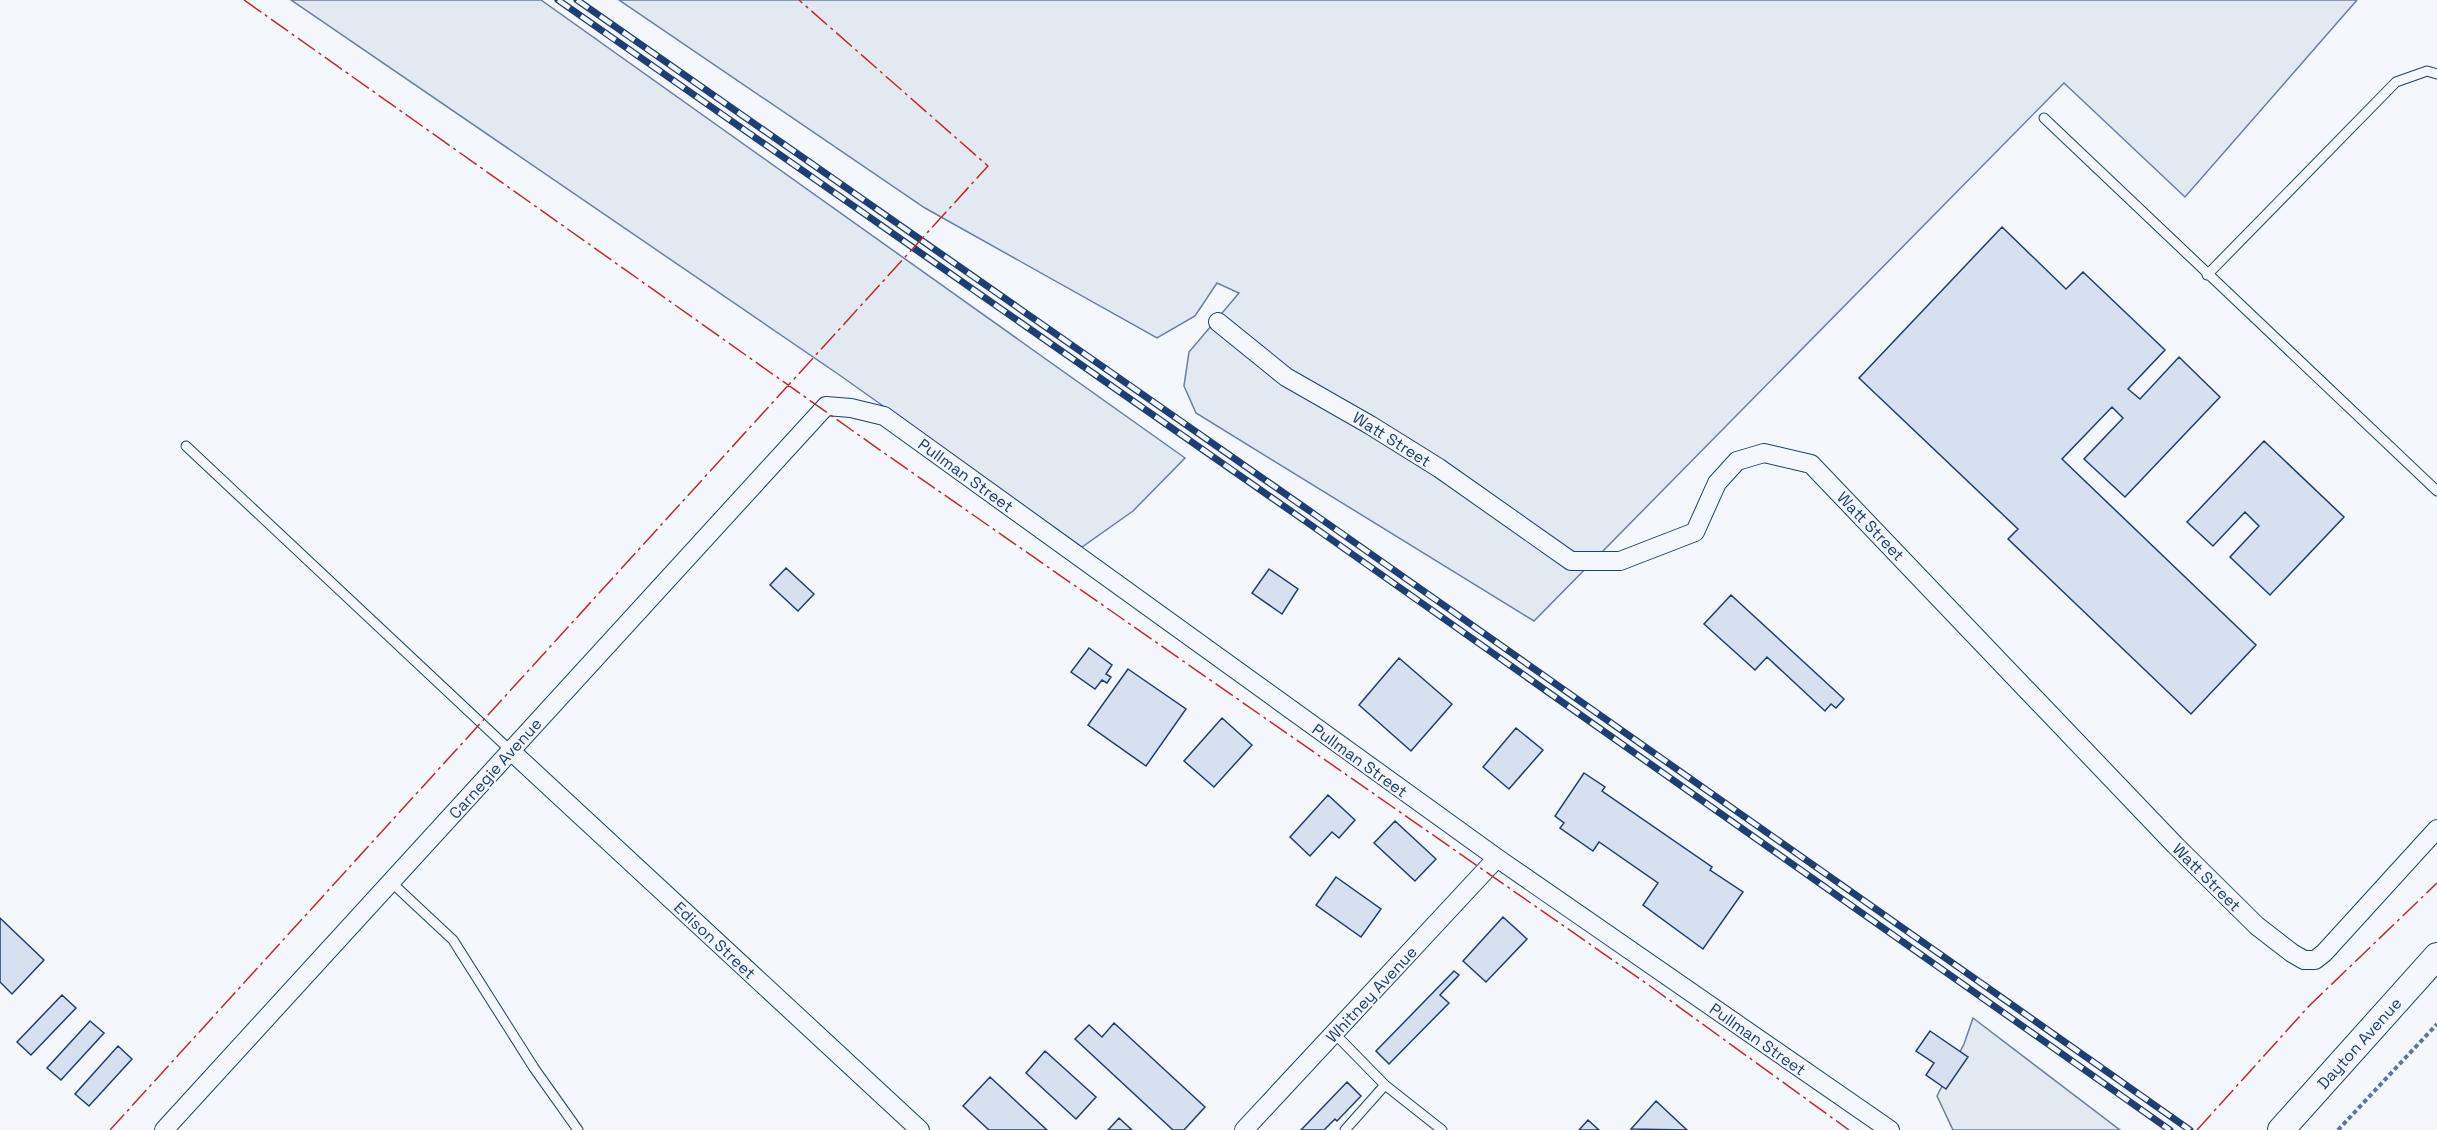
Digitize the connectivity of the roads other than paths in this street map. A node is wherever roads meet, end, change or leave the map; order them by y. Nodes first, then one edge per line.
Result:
1 (2437, 74) edge
2 (2044, 118) dead end
3 (2207, 275) junction
4 (1218, 322) dead end
5 (826, 406) joint
6 (186, 446) dead end
7 (2437, 491) edge
8 (511, 751) junction
9 (2437, 830) edge
10 (1497, 858) junction
11 (391, 882) junction
12 (2437, 956) edge
13 (1334, 1033) junction
14 (1385, 1085) junction
15 (164, 1130) edge
16 (578, 1130) edge
17 (920, 1130) edge
18 (1244, 1130) edge
19 (1346, 1130) edge
20 (1442, 1130) edge
21 (1890, 1130) edge
22 (2281, 1130) edge

1 - 3 lane
2 - 3 lane
3 - 7 lane
4 - 9 street, Watt Street
5 - 8 street, Carnegie Avenue
5 - 10 street, Pullman Street
6 - 8 lane
8 - 11 street, Carnegie Avenue
8 - 17 street, Edison Street
10 - 13 street, Whitney Avenue
10 - 21 street, Pullman Street
11 - 15 street, Carnegie Avenue
11 - 16 lane
12 - 22 main road, Dayton Avenue
13 - 14 lane
13 - 18 street, Whitney Avenue
14 - 19 lane
14 - 20 lane

